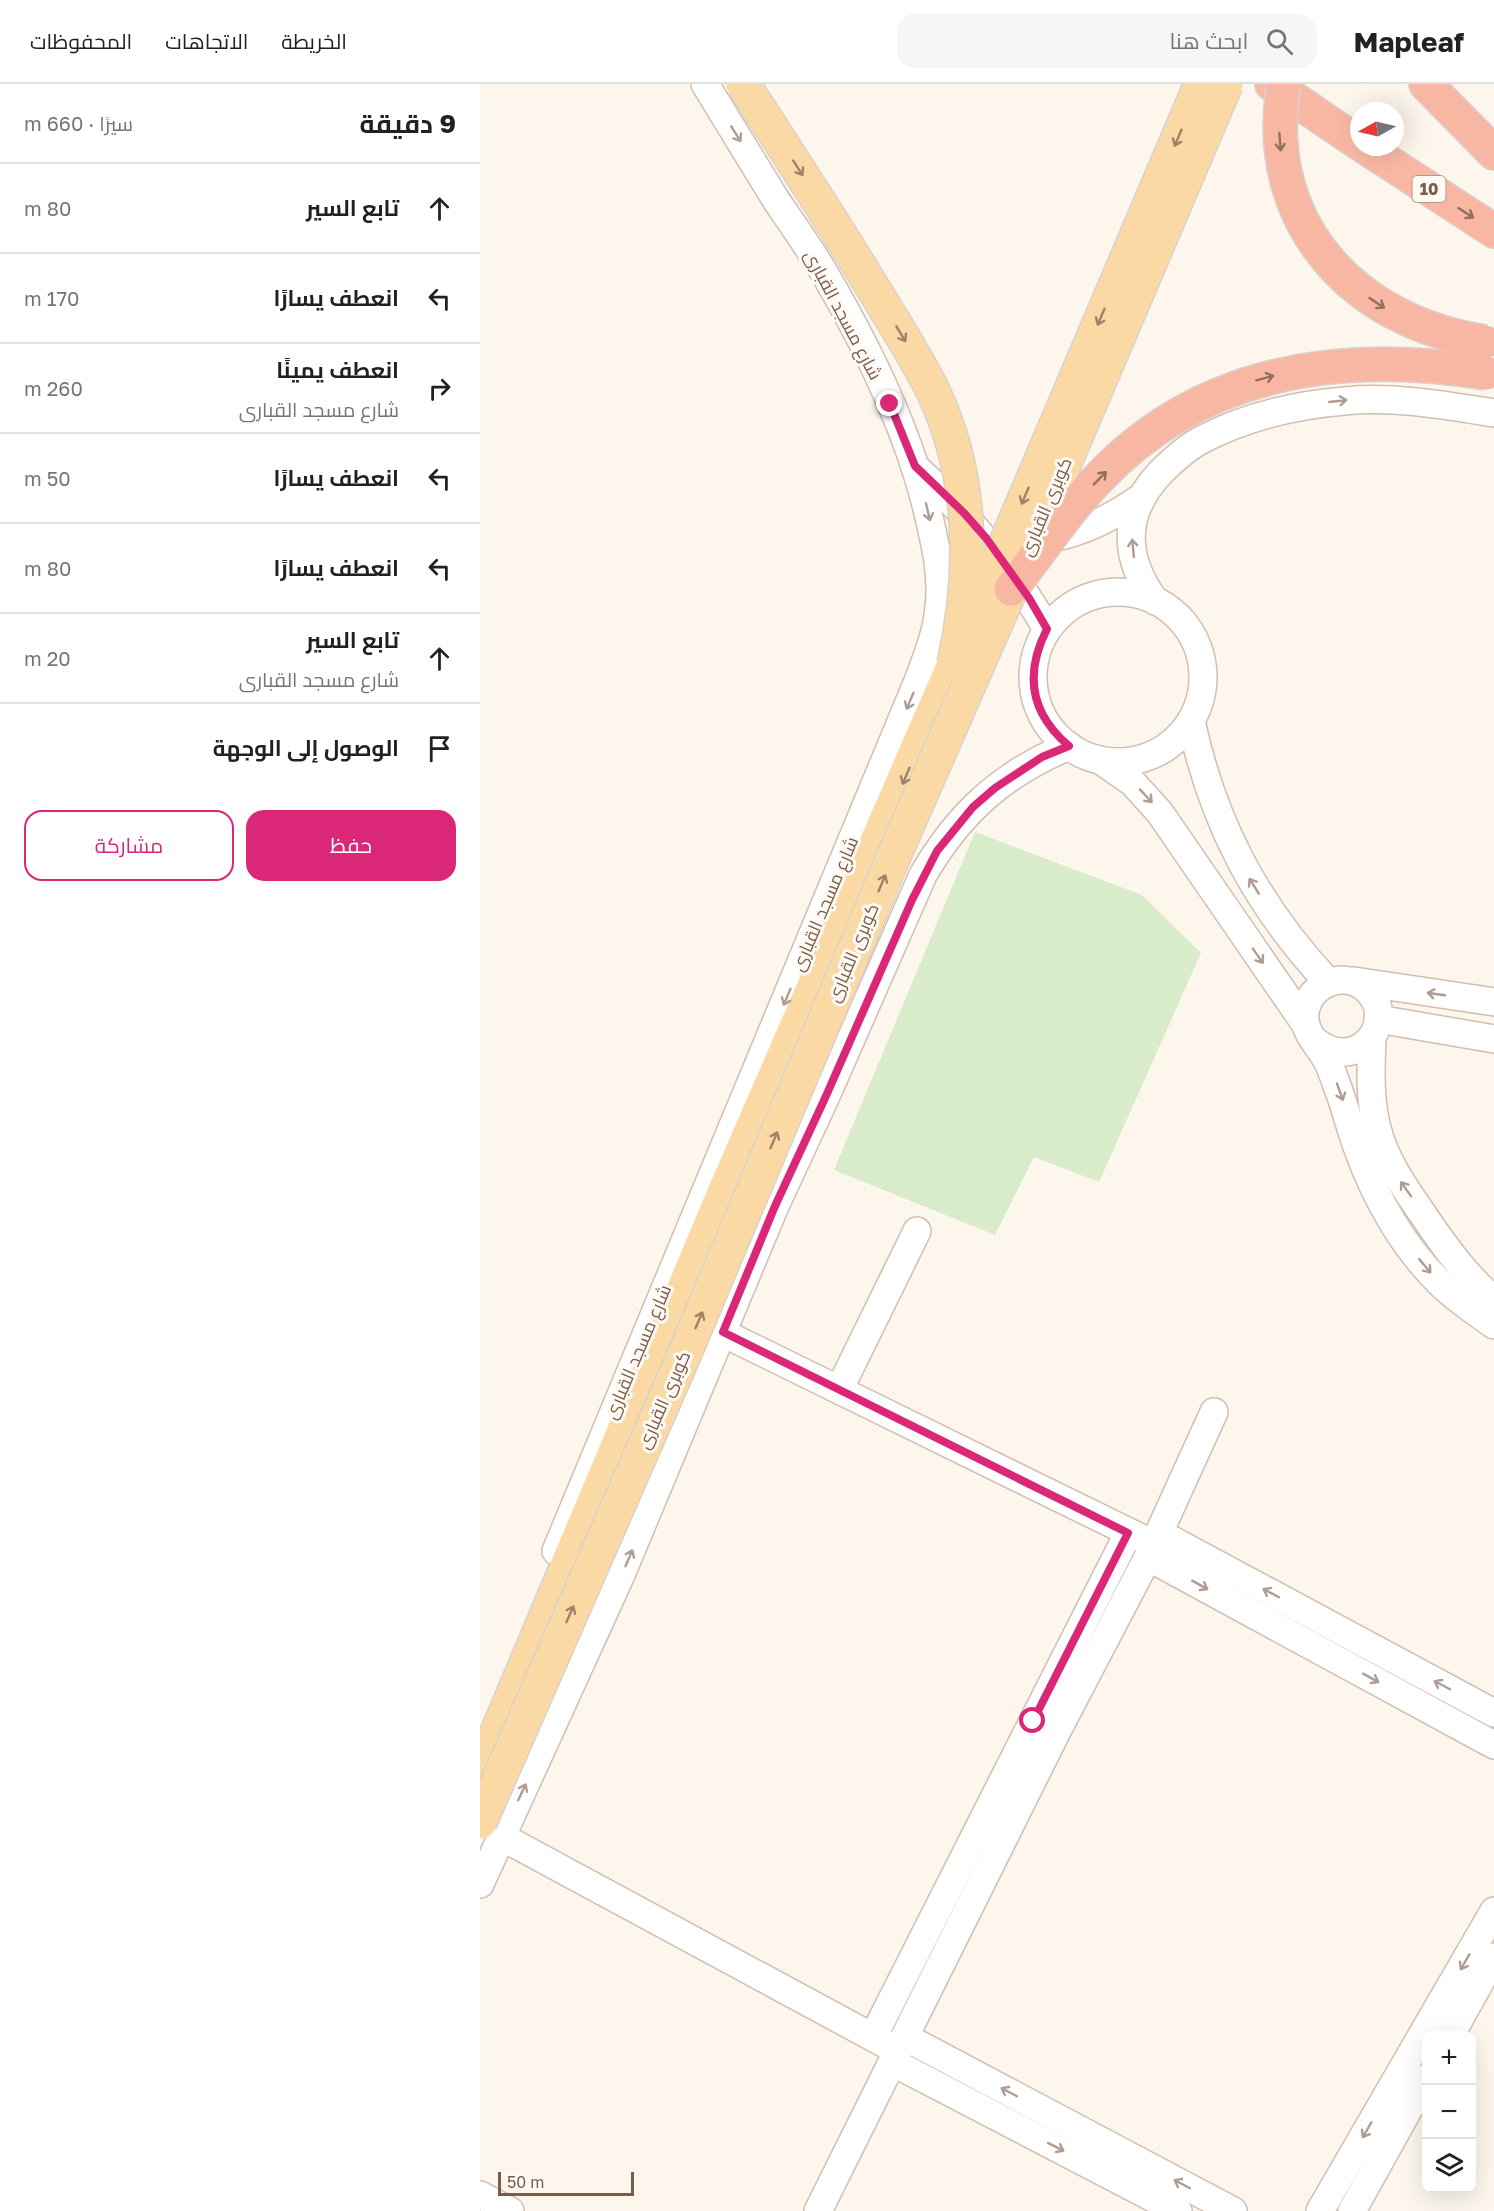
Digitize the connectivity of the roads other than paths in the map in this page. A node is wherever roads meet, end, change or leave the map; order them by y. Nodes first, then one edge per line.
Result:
1 (705, 84) edge
2 (743, 84) edge
3 (1201, 84) edge
4 (1226, 84) edge
5 (1272, 84) edge
6 (1284, 84) edge
7 (1426, 84) edge
8 (1494, 129) edge
9 (1350, 137) edge
10 (1494, 153) edge
11 (1379, 156) edge
12 (1494, 231) edge
13 (1490, 358) edge
14 (1494, 413) edge
15 (915, 466) junction
16 (1140, 498) junction
17 (986, 538) junction
18 (1011, 589) junction
19 (1155, 601) junction
20 (1047, 629) junction
21 (954, 664) junction
22 (1191, 721) junction
23 (1069, 746) junction
24 (1100, 760) junction
25 (1354, 981) junction
26 (1328, 982) junction
27 (1494, 1002) edge
28 (1375, 1028) junction
29 (1310, 1033) junction
30 (1494, 1039) edge
31 (917, 1231) dead end
32 (1494, 1300) edge
33 (1494, 1325) edge
34 (723, 1332) junction
35 (839, 1390) junction
36 (1214, 1412) dead end
37 (1128, 1533) junction
38 (1154, 1545) junction
39 (1494, 1713) edge
40 (480, 1734) edge
41 (1494, 1745) edge
42 (480, 1773) edge
43 (491, 1829) edge
44 (480, 1884) edge
45 (1494, 1911) edge
46 (1494, 1957) edge
47 (1453, 2031) edge
48 (873, 2037) junction
49 (898, 2050) junction
50 (1422, 2085) edge
51 (480, 2195) edge
52 (510, 2211) edge
53 (818, 2211) edge
54 (1178, 2211) edge
55 (1233, 2211) edge
56 (1320, 2211) edge
57 (1352, 2211) edge

1 -> 15 street, شارع مسجد القبارى
2 -> 21 main road, bridge
3 -> 21 main road, كوبرى القبارى, bridge
4 - 18 main road, كوبرى القبارى, bridge
5 - 9 highway
6 -> 13 highway, bridge
7 - 8 highway
7 - 10 highway
11 -> 12 highway, 10
18 -> 13 highway, bridge
16 -> 14 street
15 - 17 street
15 -> 40 street, شارع مسجد القبارى
16 - 17 street
19 -> 16 street
17 - 20 street
43 -> 18 main road, كوبرى القبارى, bridge
19 - 20 street
19 - 22 street
20 - 23 street
21 -> 42 main road, كوبرى القبارى
22 - 24 street
26 -> 22 street
23 - 24 street
23 - 34 street
24 -> 29 street
25 - 26 street
27 -> 25 street
25 - 28 street
26 - 29 street
28 - 29 street
28 - 30 street
32 -> 28 street
29 -> 33 street
31 - 35 street
34 - 35 street
43 -> 34 street
35 - 37 street
36 - 38 street
37 - 38 street
37 - 48 street
39 -> 38 street
38 -> 41 street
38 - 49 street
43 - 44 street
43 - 48 street
45 -> 56 street
46 - 47 street
48 - 49 street
49 - 53 street
49 -> 54 street
55 -> 49 street
50 - 57 street
51 - 52 street

